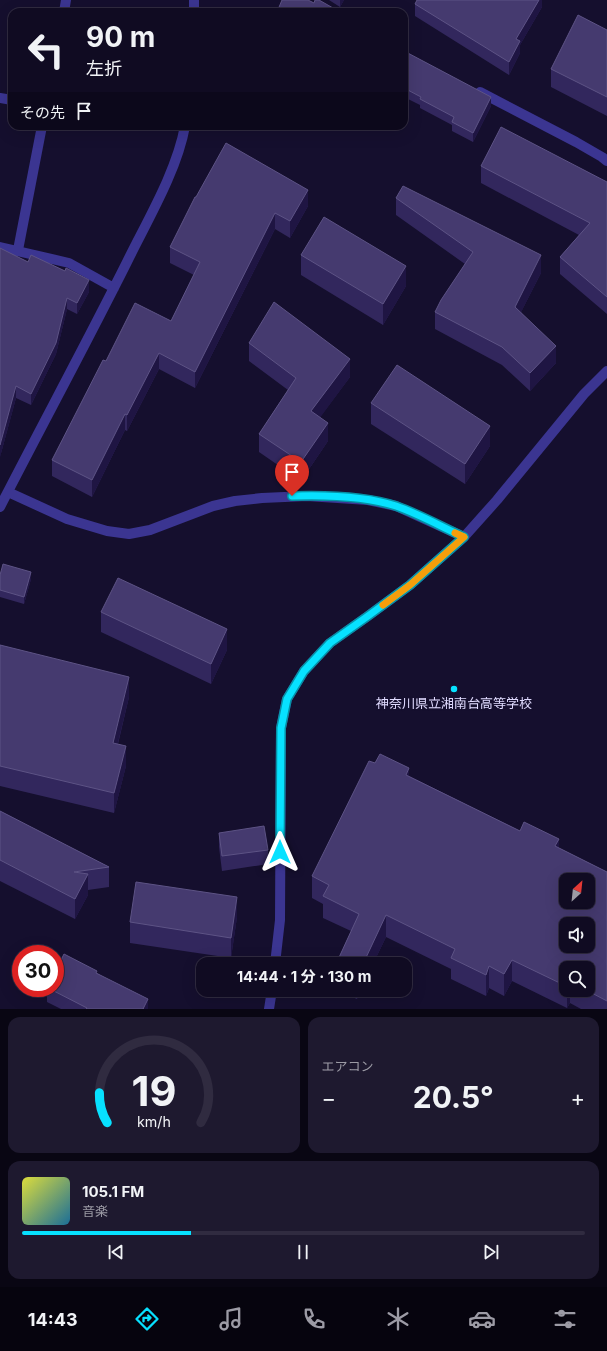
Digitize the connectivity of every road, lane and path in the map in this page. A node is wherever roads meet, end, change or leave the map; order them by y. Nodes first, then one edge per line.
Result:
1 (469, 86) edge
2 (41, 130) edge
3 (184, 130) edge
4 (607, 161) edge
5 (0, 247) edge
6 (18, 250) junction
7 (114, 288) junction
8 (607, 371) edge
9 (8, 492) junction
10 (0, 507) edge
11 (464, 537) junction
12 (276, 957) edge
13 (271, 997) edge
14 (269, 1009) edge

1 - 4 street
2 - 6 street
3 - 7 street
5 - 6 street
6 - 7 street
7 - 9 street
8 - 11 street
9 - 10 street
9 - 11 street
11 - 12 street
13 - 14 street

